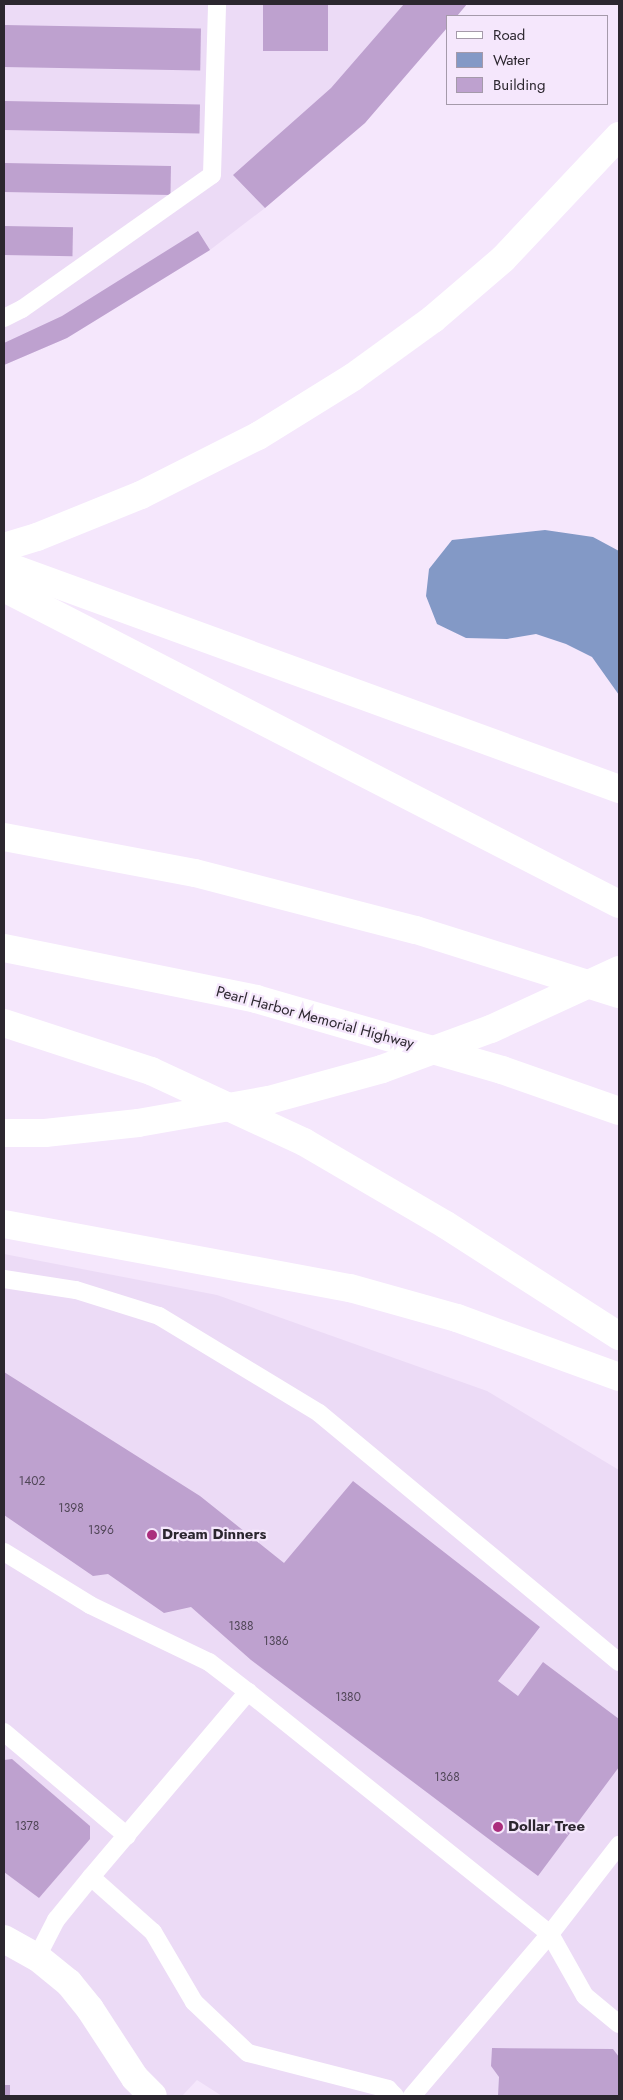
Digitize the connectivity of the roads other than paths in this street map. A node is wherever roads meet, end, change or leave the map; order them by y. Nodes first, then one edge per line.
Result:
1 (217, 4) edge
2 (619, 136) edge
3 (4, 318) edge
4 (4, 547) edge
5 (4, 565) edge
6 (4, 588) edge
7 (619, 789) edge
8 (4, 838) edge
9 (619, 904) edge
10 (4, 948) edge
11 (619, 970) edge
12 (619, 994) edge
13 (4, 1023) edge
14 (619, 1111) edge
15 (4, 1133) edge
16 (4, 1224) edge
17 (4, 1279) edge
18 (619, 1336) edge
19 (619, 1377) edge
20 (4, 1552) edge
21 (619, 1662) edge
22 (248, 1692) junction
23 (4, 1732) edge
24 (127, 1836) junction
25 (619, 1845) edge
26 (91, 1877) junction
27 (550, 1934) junction
28 (4, 1939) edge
29 (37, 1957) junction
30 (619, 2024) edge
31 (149, 2095) edge
32 (395, 2096) edge
33 (412, 2096) edge

1 - 3 lane
2 - 4 main road
5 - 7 main road
6 - 9 main road
8 - 12 main road
10 - 14 main road, Pearl Harbor Memorial Highway
11 - 15 main road
13 - 18 main road
16 - 19 main road
17 - 21 lane
20 - 22 lane
22 - 24 lane
22 - 27 lane
23 - 24 lane
24 - 26 lane
25 - 27 lane
26 - 29 lane
26 - 32 lane
27 - 30 lane
27 - 33 lane
28 - 29 main road
29 - 31 main road

